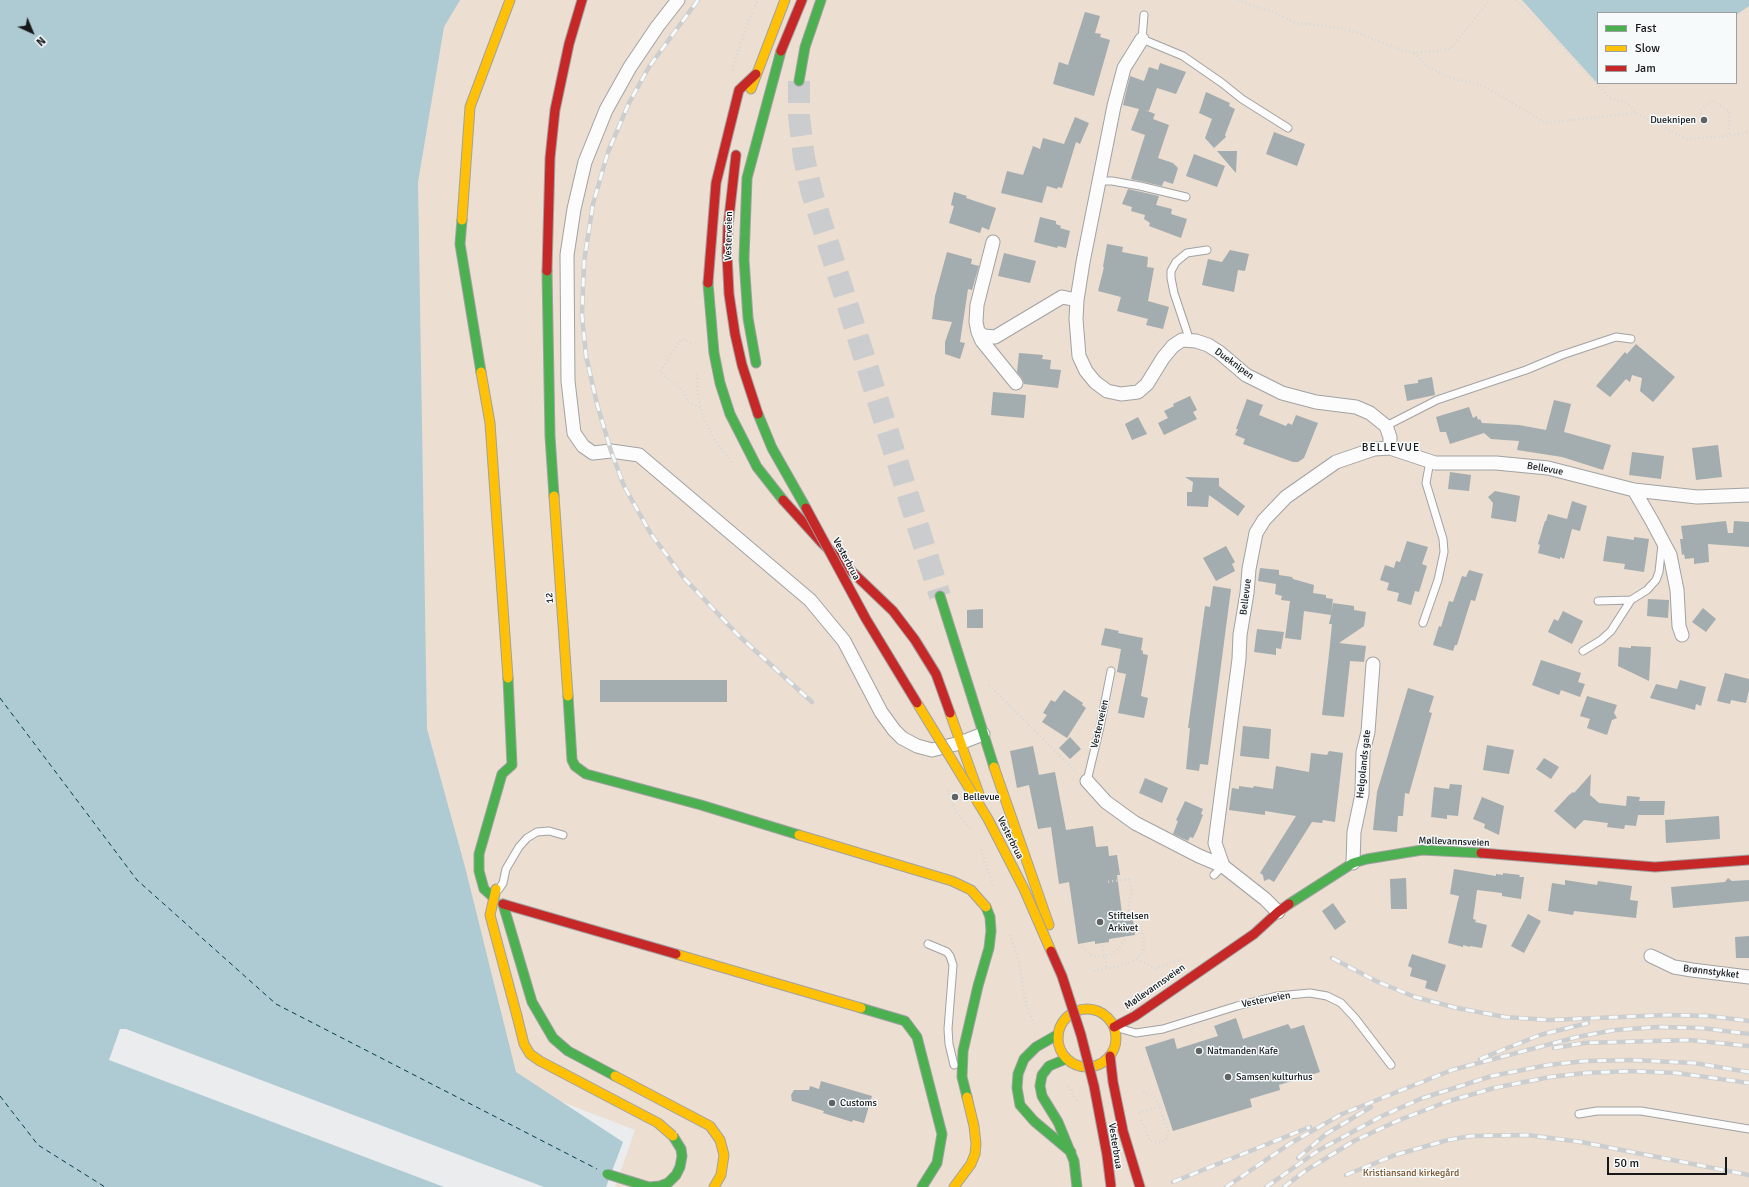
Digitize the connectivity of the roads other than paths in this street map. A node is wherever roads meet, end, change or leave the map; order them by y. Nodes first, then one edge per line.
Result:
1 (510, 0) edge
2 (582, 0) edge
3 (678, 0) edge
4 (785, 0) edge
5 (802, 0) edge
6 (821, 0) edge
7 (1144, 15) dead end
8 (1142, 39) junction
9 (756, 74) junction
10 (799, 81) tunnel mouth
11 (749, 95) dead end
12 (1288, 128) dead end
13 (737, 148) dead end
14 (1098, 181) junction
15 (1186, 197) dead end
16 (993, 242) dead end
17 (1208, 250) dead end
18 (1077, 300) junction
19 (978, 332) junction
20 (1631, 339) dead end
21 (1190, 341) junction
22 (757, 370) dead end
23 (1016, 383) dead end
24 (1386, 426) junction
25 (774, 428) dead end
26 (1390, 448) junction
27 (1430, 461) junction
28 (788, 470) junction
29 (1634, 490) junction
30 (1749, 495) edge
31 (1663, 541) junction
32 (940, 596) tunnel mouth
33 (1631, 600) junction
34 (1598, 601) dead end
35 (1423, 623) dead end
36 (1682, 635) dead end
37 (1583, 651) dead end
38 (1373, 664) dead end
39 (1110, 671) dead end
40 (983, 734) junction
41 (960, 743) junction
42 (512, 765) junction
43 (514, 778) dead end
44 (1087, 781) joint
45 (563, 835) dead end
46 (1749, 860) edge
47 (1354, 863) junction
48 (1218, 871) junction
49 (495, 878) dead end
50 (494, 898) junction
51 (1278, 912) junction
52 (928, 944) dead end
53 (1651, 956) dead end
54 (1043, 957) dead end
55 (1749, 977) edge
56 (1060, 1001) dead end
57 (1084, 1009) junction
58 (1066, 1017) junction
59 (1114, 1027) junction
60 (1057, 1035) junction
61 (1110, 1056) junction
62 (1066, 1059) junction
63 (1390, 1065) dead end
64 (1089, 1067) junction
65 (962, 1077) junction
66 (1579, 1114) dead end
67 (1749, 1129) edge
68 (1123, 1131) junction
69 (1071, 1152) junction
70 (650, 1187) edge
71 (714, 1187) edge
72 (922, 1187) edge
73 (954, 1187) edge
74 (1077, 1187) edge
75 (1110, 1187) edge
76 (1140, 1187) edge

1 - 42 main road
2 - 65 main road, 12
3 - 41 street
4 - 9 main road
5 - 22 main road, Vesterveien
6 - 10 main road
7 - 8 lane
8 - 12 lane
8 - 14 street
9 - 11 main road
9 - 41 main road
13 - 28 main road, Vesterveien
14 - 15 lane
14 - 18 street
16 - 19 street
17 - 21 lane
18 - 19 street
18 - 21 street
19 - 23 street
20 - 24 lane
21 - 24 street, Dueknipen
24 - 26 street
25 - 28 main road
26 - 27 street, Bellevue
26 - 48 street, Bellevue
27 - 29 street, Bellevue
27 - 35 lane
28 - 75 main road, Vesterbrua, bridge
29 - 30 street, Bellevue
29 - 31 street
31 - 33 lane
31 - 36 street
32 - 40 main road
33 - 34 lane
33 - 37 lane
38 - 47 street, Helgolands gate
39 - 44 lane, Vesterveien
40 - 41 street
40 - 57 main road
41 - 54 main road
42 - 43 main road
42 - 50 main road
44 - 48 street
45 - 50 lane
46 - 47 main road, Møllevannsveien
47 - 51 main road, Møllevannsveien
48 - 51 street
49 - 50 main road
50 - 70 main road, bridge
51 - 59 main road, Møllevannsveien
52 - 65 lane
53 - 55 street, Brønnstykket
56 - 58 main road
57 - 58 main road
57 - 59 main road
58 - 60 main road
59 - 61 main road
59 - 63 lane, Vesterveien
60 - 62 main road
60 - 69 main road
61 - 64 main road
61 - 68 main road
62 - 64 main road
62 - 69 main road
64 - 68 main road
65 - 73 main road
66 - 67 lane
68 - 76 main road
69 - 74 main road
71 - 72 main road

